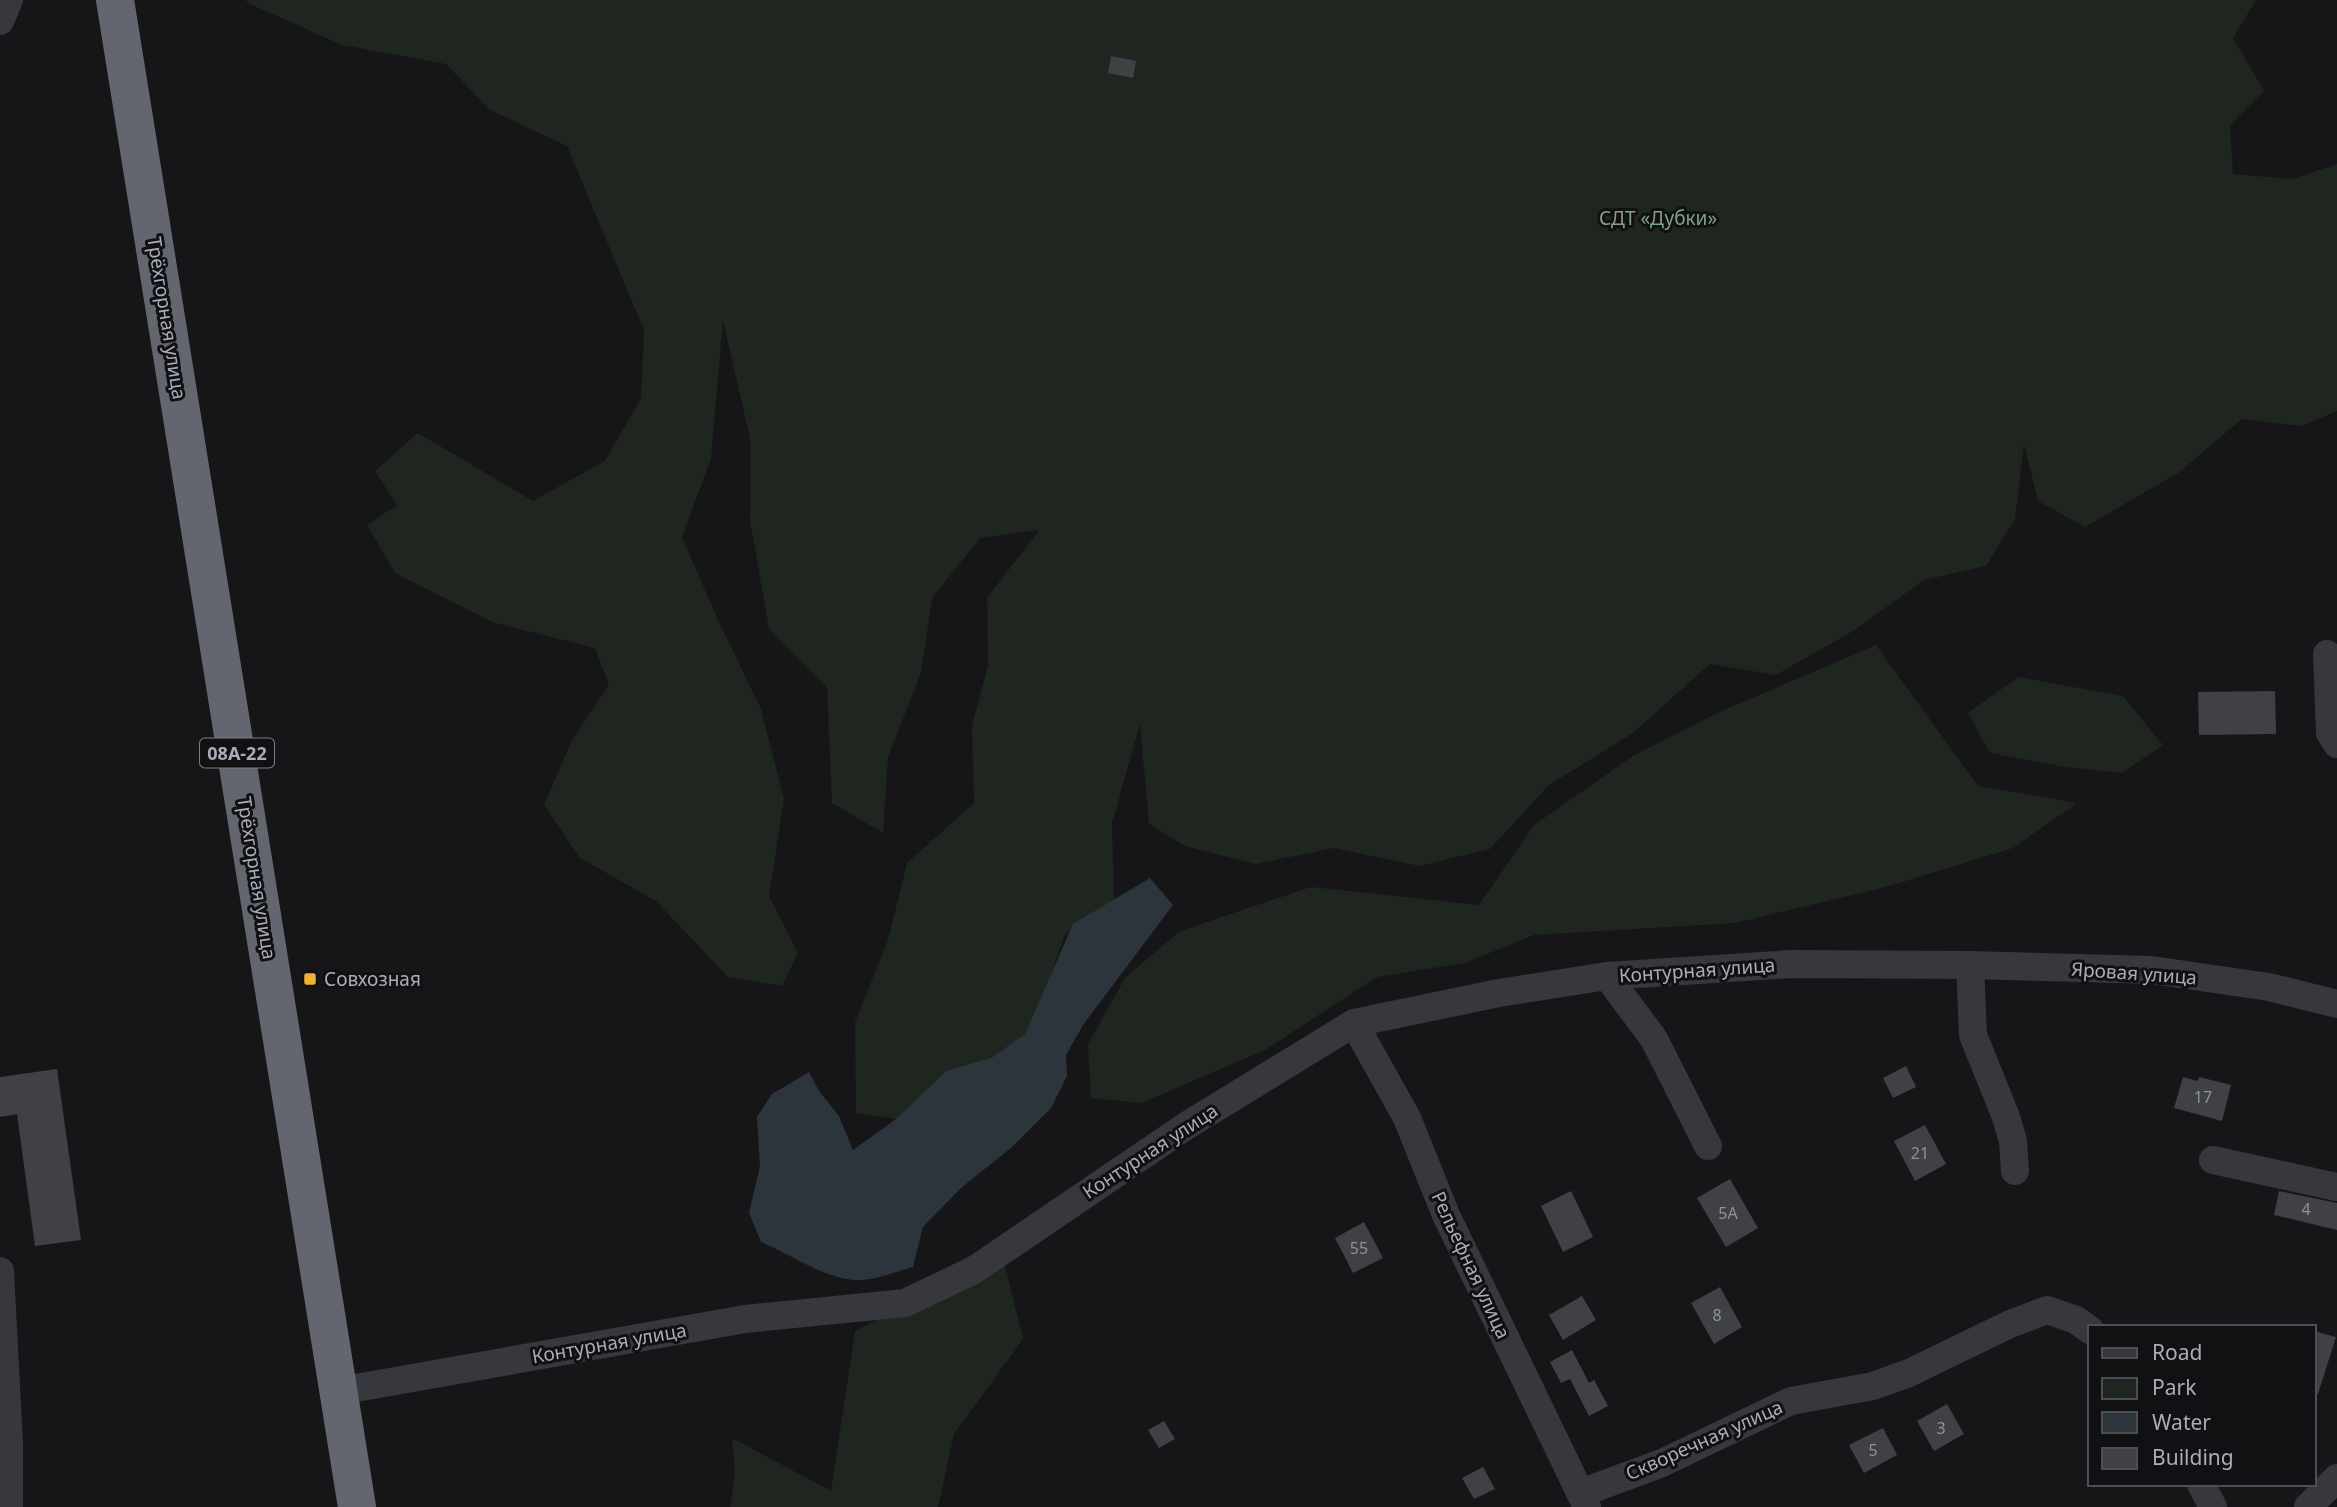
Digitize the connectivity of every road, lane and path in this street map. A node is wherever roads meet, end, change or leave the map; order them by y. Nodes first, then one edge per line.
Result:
1 (9, 0) edge
2 (115, 0) edge
3 (0, 22) edge
4 (2327, 654) dead end
5 (2337, 744) edge
6 (1970, 965) junction
7 (1607, 976) junction
8 (2337, 1004) edge
9 (1354, 1023) junction
10 (1708, 1146) dead end
11 (2213, 1160) dead end
12 (2015, 1171) dead end
13 (2337, 1187) edge
14 (0, 1270) edge
15 (2088, 1329) edge
16 (339, 1391) junction
17 (4, 1443) edge
18 (2337, 1478) edge
19 (2202, 1486) edge
20 (1584, 1500) edge
21 (9, 1507) edge
22 (357, 1507) edge
23 (2213, 1507) edge
24 (2308, 1507) edge

1 - 3 street
2 - 16 highway, Трёхгорная улица / 08А-22
4 - 5 street
6 - 7 street, Контурная улица
6 - 8 street, Яровая улица
6 - 12 street
7 - 9 street, Контурная улица
7 - 10 street
9 - 16 street, Контурная улица
9 - 20 street, Рельефная улица
11 - 13 street
14 - 17 street
15 - 20 street, Скворечная улица
16 - 22 highway, Трёхгорная улица / 08А-22
17 - 21 street
18 - 24 street
19 - 23 street

